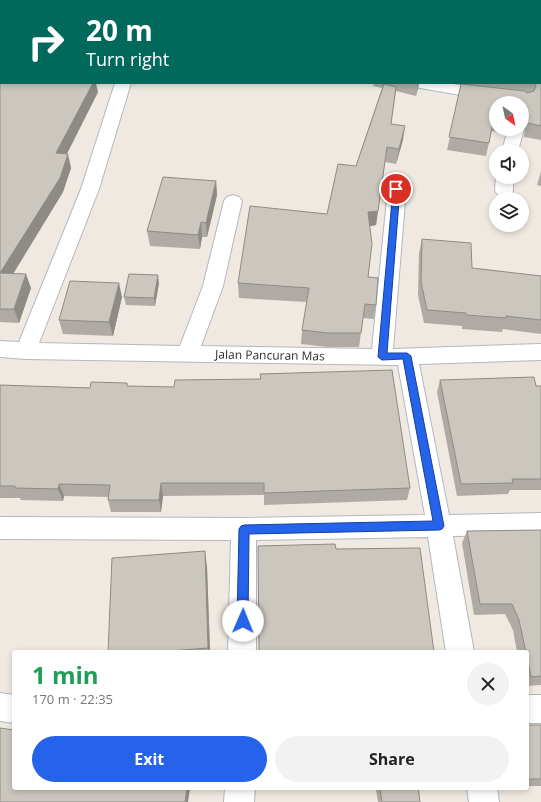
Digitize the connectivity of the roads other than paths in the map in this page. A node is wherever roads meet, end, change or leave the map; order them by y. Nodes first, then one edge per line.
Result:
1 (118, 84) edge
2 (426, 84) edge
3 (501, 96) edge
4 (396, 189) dead end
5 (233, 201) dead end
6 (0, 349) edge
7 (26, 351) junction
8 (541, 352) edge
9 (187, 354) junction
10 (407, 356) junction
11 (382, 357) junction
12 (541, 524) edge
13 (439, 526) junction
14 (0, 528) edge
15 (244, 529) junction
16 (242, 650) edge
17 (460, 650) edge
18 (0, 707) edge
19 (12, 709) edge
20 (529, 709) edge
21 (541, 709) edge
22 (240, 790) edge
23 (482, 790) edge
24 (239, 802) edge
25 (484, 802) edge

1 - 7 street
2 - 3 street
4 - 11 street
5 - 9 street
6 - 7 street, Jalan Pancuran Mas
7 - 9 street, Jalan Pancuran Mas
8 - 10 street, Jalan Pancuran Mas
9 - 11 street, Jalan Pancuran Mas
10 - 11 street, Jalan Pancuran Mas
10 - 13 street
12 - 13 street
13 - 15 street
13 - 17 street
14 - 15 street
15 - 16 street
18 - 19 street
20 - 21 street
22 - 24 street
23 - 25 street

